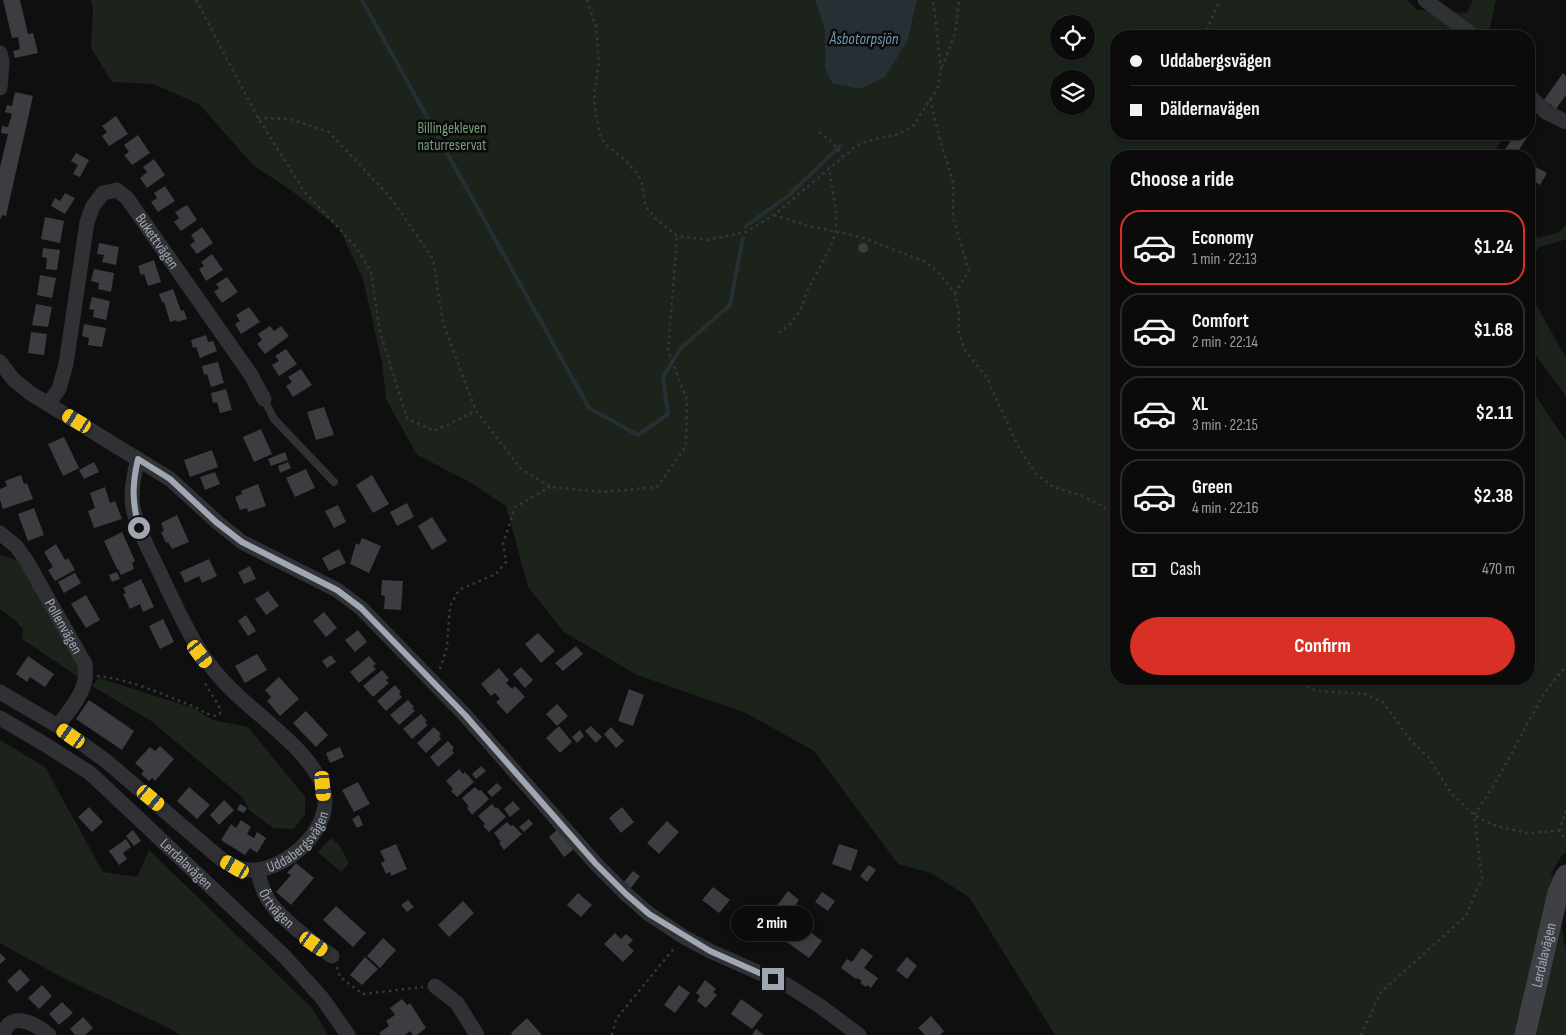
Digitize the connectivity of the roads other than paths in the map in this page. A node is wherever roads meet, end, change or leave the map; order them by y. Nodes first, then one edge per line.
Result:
1 (1425, 0) edge
2 (1466, 30) edge
3 (0, 53) edge
4 (0, 88) edge
5 (1535, 102) edge
6 (1566, 122) edge
7 (0, 362) edge
8 (264, 399) joint
9 (50, 404) junction
10 (138, 459) junction
11 (334, 482) dead end
12 (0, 533) edge
13 (0, 692) edge
14 (0, 718) edge
15 (58, 726) junction
16 (257, 870) junction
17 (1566, 875) edge
18 (332, 956) road end
19 (435, 986) road end
20 (3, 1035) edge
21 (49, 1035) edge
22 (348, 1035) edge
23 (477, 1035) edge
24 (859, 1035) edge
25 (1524, 1035) edge

1 - 2 street
3 - 4 street
5 - 6 street
7 - 9 street
8 - 9 street, Bukettvägen
8 - 11 lane, Bukettvägen
9 - 10 street
10 - 16 street, Uddabergsvägen
10 - 24 street
12 - 15 street, Pollenvägen
13 - 15 street, Uddabergsvägen
14 - 22 street, Lerdalavägen
15 - 16 street, Uddabergsvägen
16 - 18 street, Örtvägen
17 - 25 street, Lerdalavägen
19 - 23 street
20 - 21 street

